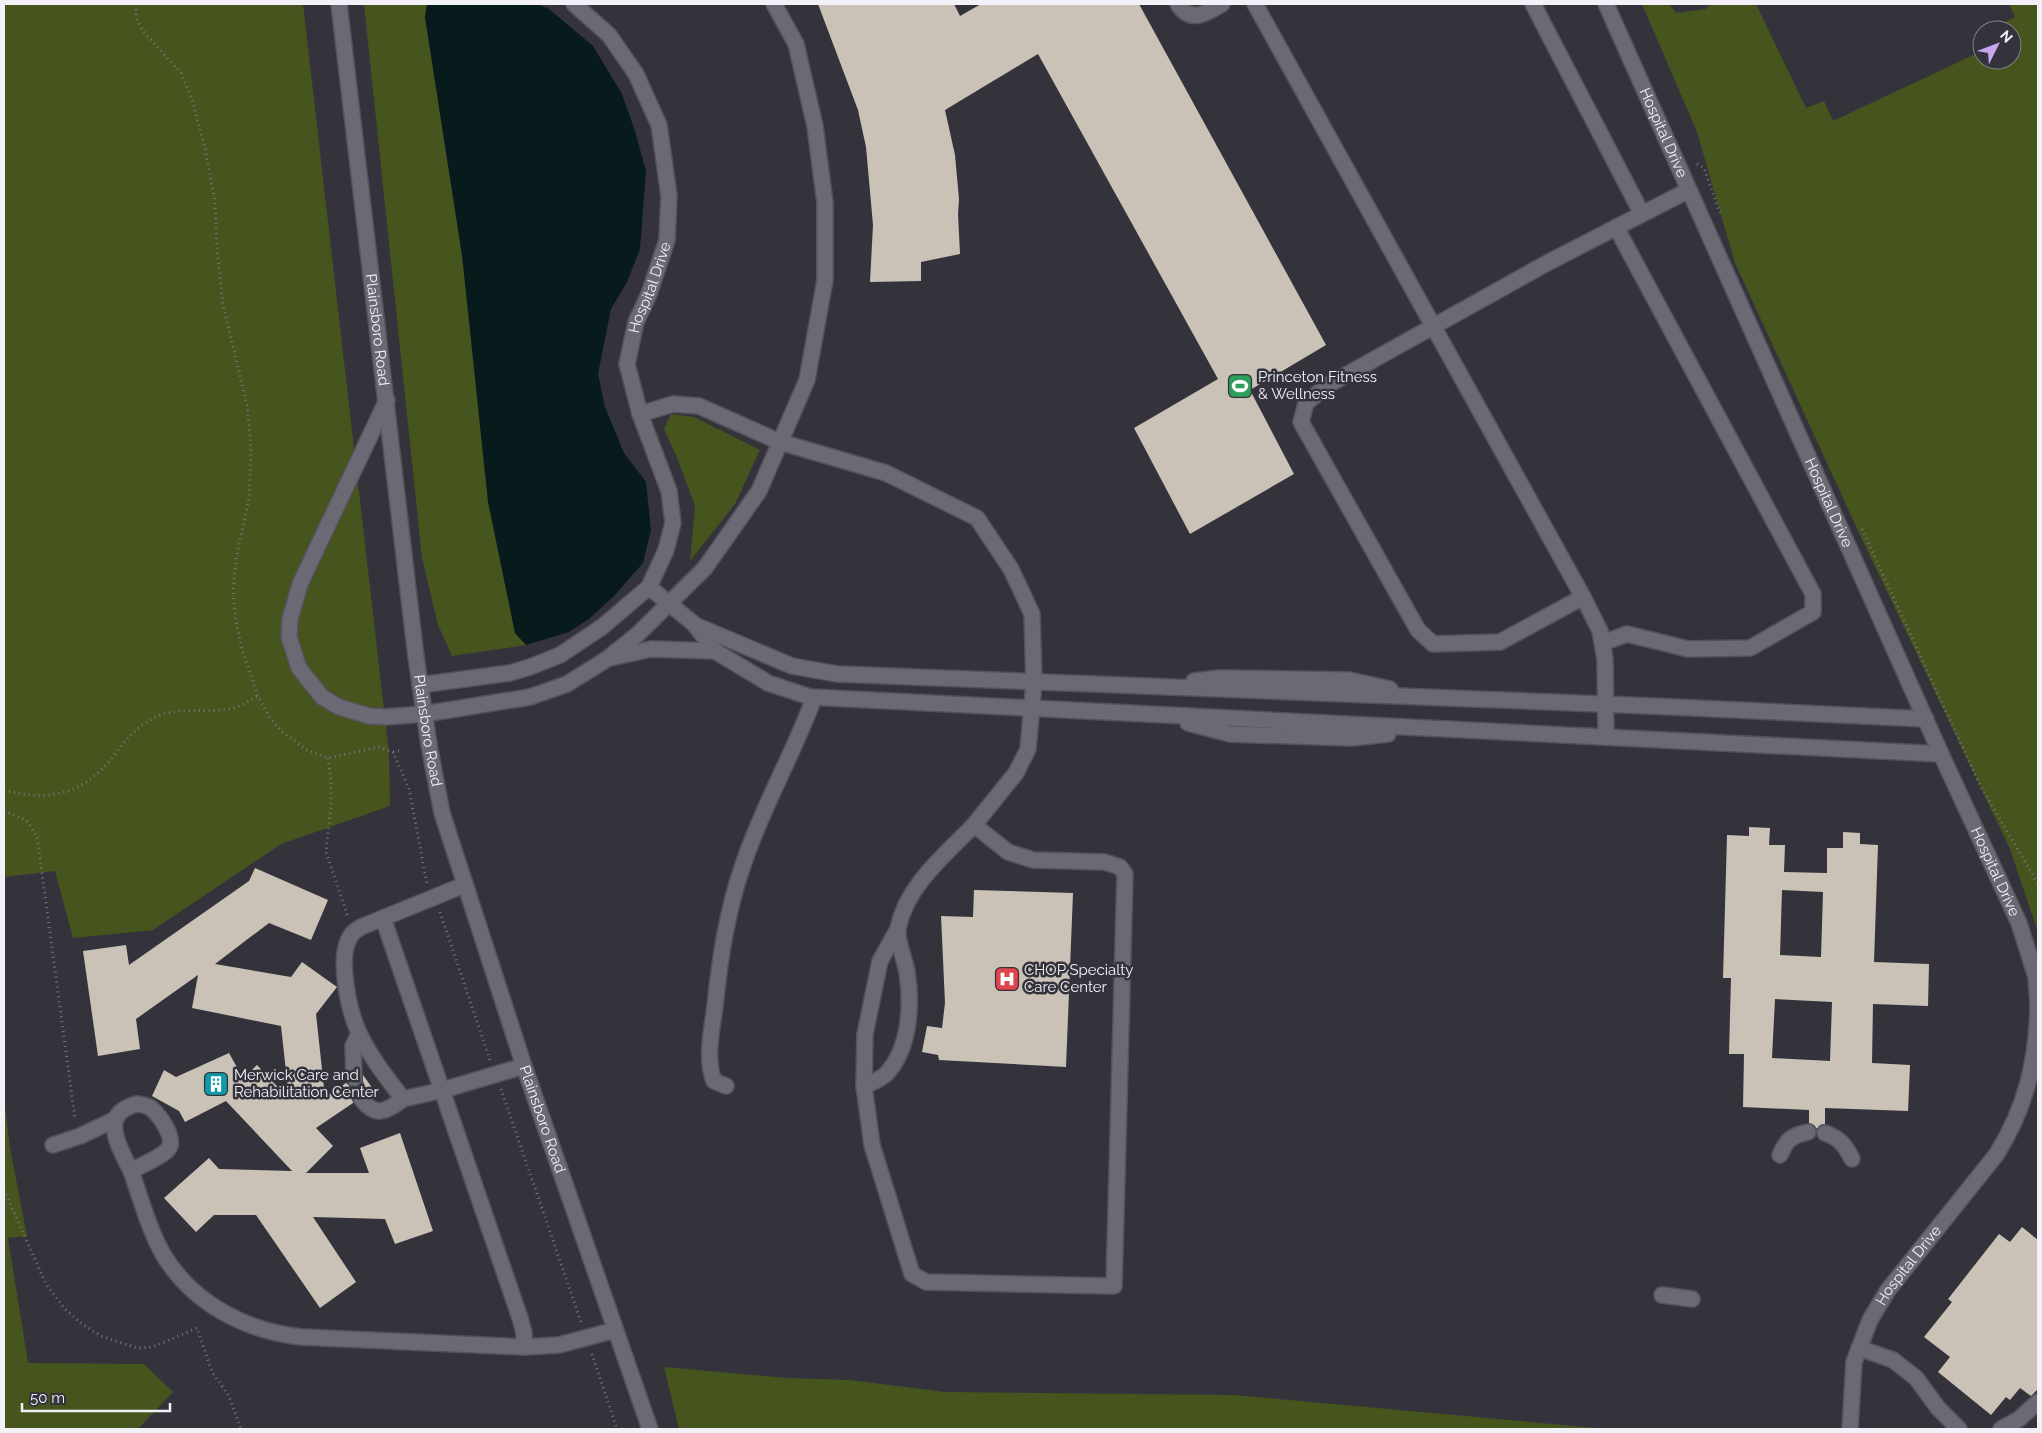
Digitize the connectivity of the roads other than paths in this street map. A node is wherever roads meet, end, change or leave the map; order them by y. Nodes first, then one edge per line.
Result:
1 (338, 4) edge
2 (574, 4) edge
3 (774, 4) edge
4 (1178, 4) edge
5 (1222, 4) edge
6 (1255, 4) edge
7 (1533, 4) edge
8 (1606, 4) edge
9 (1689, 190) junction
10 (1642, 214) junction
11 (1616, 228) junction
12 (1434, 326) junction
13 (387, 400) junction
14 (640, 414) junction
15 (780, 442) junction
16 (649, 587) junction
17 (1583, 597) junction
18 (670, 604) junction
19 (694, 624) junction
20 (1602, 643) junction
21 (716, 651) junction
22 (607, 659) junction
23 (1034, 683) junction
24 (420, 685) junction
25 (814, 698) junction
26 (1607, 705) junction
27 (1033, 709) junction
28 (424, 714) junction
29 (1926, 720) junction
30 (1606, 737) junction
31 (1941, 754) junction
32 (974, 825) junction
33 (464, 885) junction
34 (383, 918) junction
35 (898, 930) junction
36 (2038, 1005) edge
37 (359, 1034) junction
38 (524, 1066) junction
39 (2035, 1072) edge
40 (354, 1078) tunnel mouth
41 (726, 1086) dead end
42 (864, 1086) junction
43 (443, 1090) junction
44 (361, 1098) tunnel mouth
45 (403, 1099) junction
46 (114, 1120) junction
47 (1808, 1132) dead end
48 (1825, 1133) dead end
49 (53, 1145) dead end
50 (1780, 1156) dead end
51 (1852, 1159) dead end
52 (131, 1171) junction
53 (1662, 1296) dead end
54 (1692, 1299) dead end
55 (615, 1330) junction
56 (524, 1347) junction
57 (1859, 1348) junction
58 (2038, 1402) edge
59 (650, 1429) edge
60 (1850, 1429) edge
61 (1959, 1429) edge
62 (2001, 1429) edge

1 - 13 street, Plainsboro Road
2 - 14 street, Hospital Drive
3 - 15 street
4 - 5 street
6 - 12 street
7 - 10 street
8 - 9 street, Hospital Drive
9 - 10 street
9 - 29 street, Hospital Drive
10 - 11 street
11 - 12 street
11 - 20 street
12 - 17 street
12 - 17 street
13 - 24 street, Plainsboro Road
13 - 28 street
14 - 15 street
14 - 16 street, Hospital Drive
15 - 18 street
15 - 23 street
16 - 18 street
16 - 24 street
17 - 20 street
18 - 19 street
18 - 22 street
19 - 21 street
19 - 23 street
20 - 26 street
21 - 22 street
21 - 25 street
22 - 28 street
23 - 26 street
23 - 27 street
24 - 28 street, Plainsboro Road
25 - 27 street
25 - 41 street
26 - 29 street
26 - 30 street
27 - 30 street
27 - 32 street
28 - 33 street, Plainsboro Road
29 - 31 street, Hospital Drive
30 - 31 street
31 - 36 street, Hospital Drive
32 - 35 street
32 - 42 street
33 - 34 street
33 - 38 street, Plainsboro Road
34 - 37 street
34 - 43 street
35 - 42 street
35 - 42 street
36 - 39 street, Hospital Drive
37 - 40 street
37 - 45 street
38 - 43 street
38 - 55 street, Plainsboro Road
39 - 57 street, Hospital Drive
43 - 45 street
43 - 56 street
44 - 45 street
46 - 49 street
46 - 52 street
46 - 52 street
47 - 50 street
48 - 51 street
52 - 56 street
53 - 54 street
55 - 56 street
55 - 59 street, Plainsboro Road
57 - 60 street, Hospital Drive
57 - 61 street
58 - 62 street

